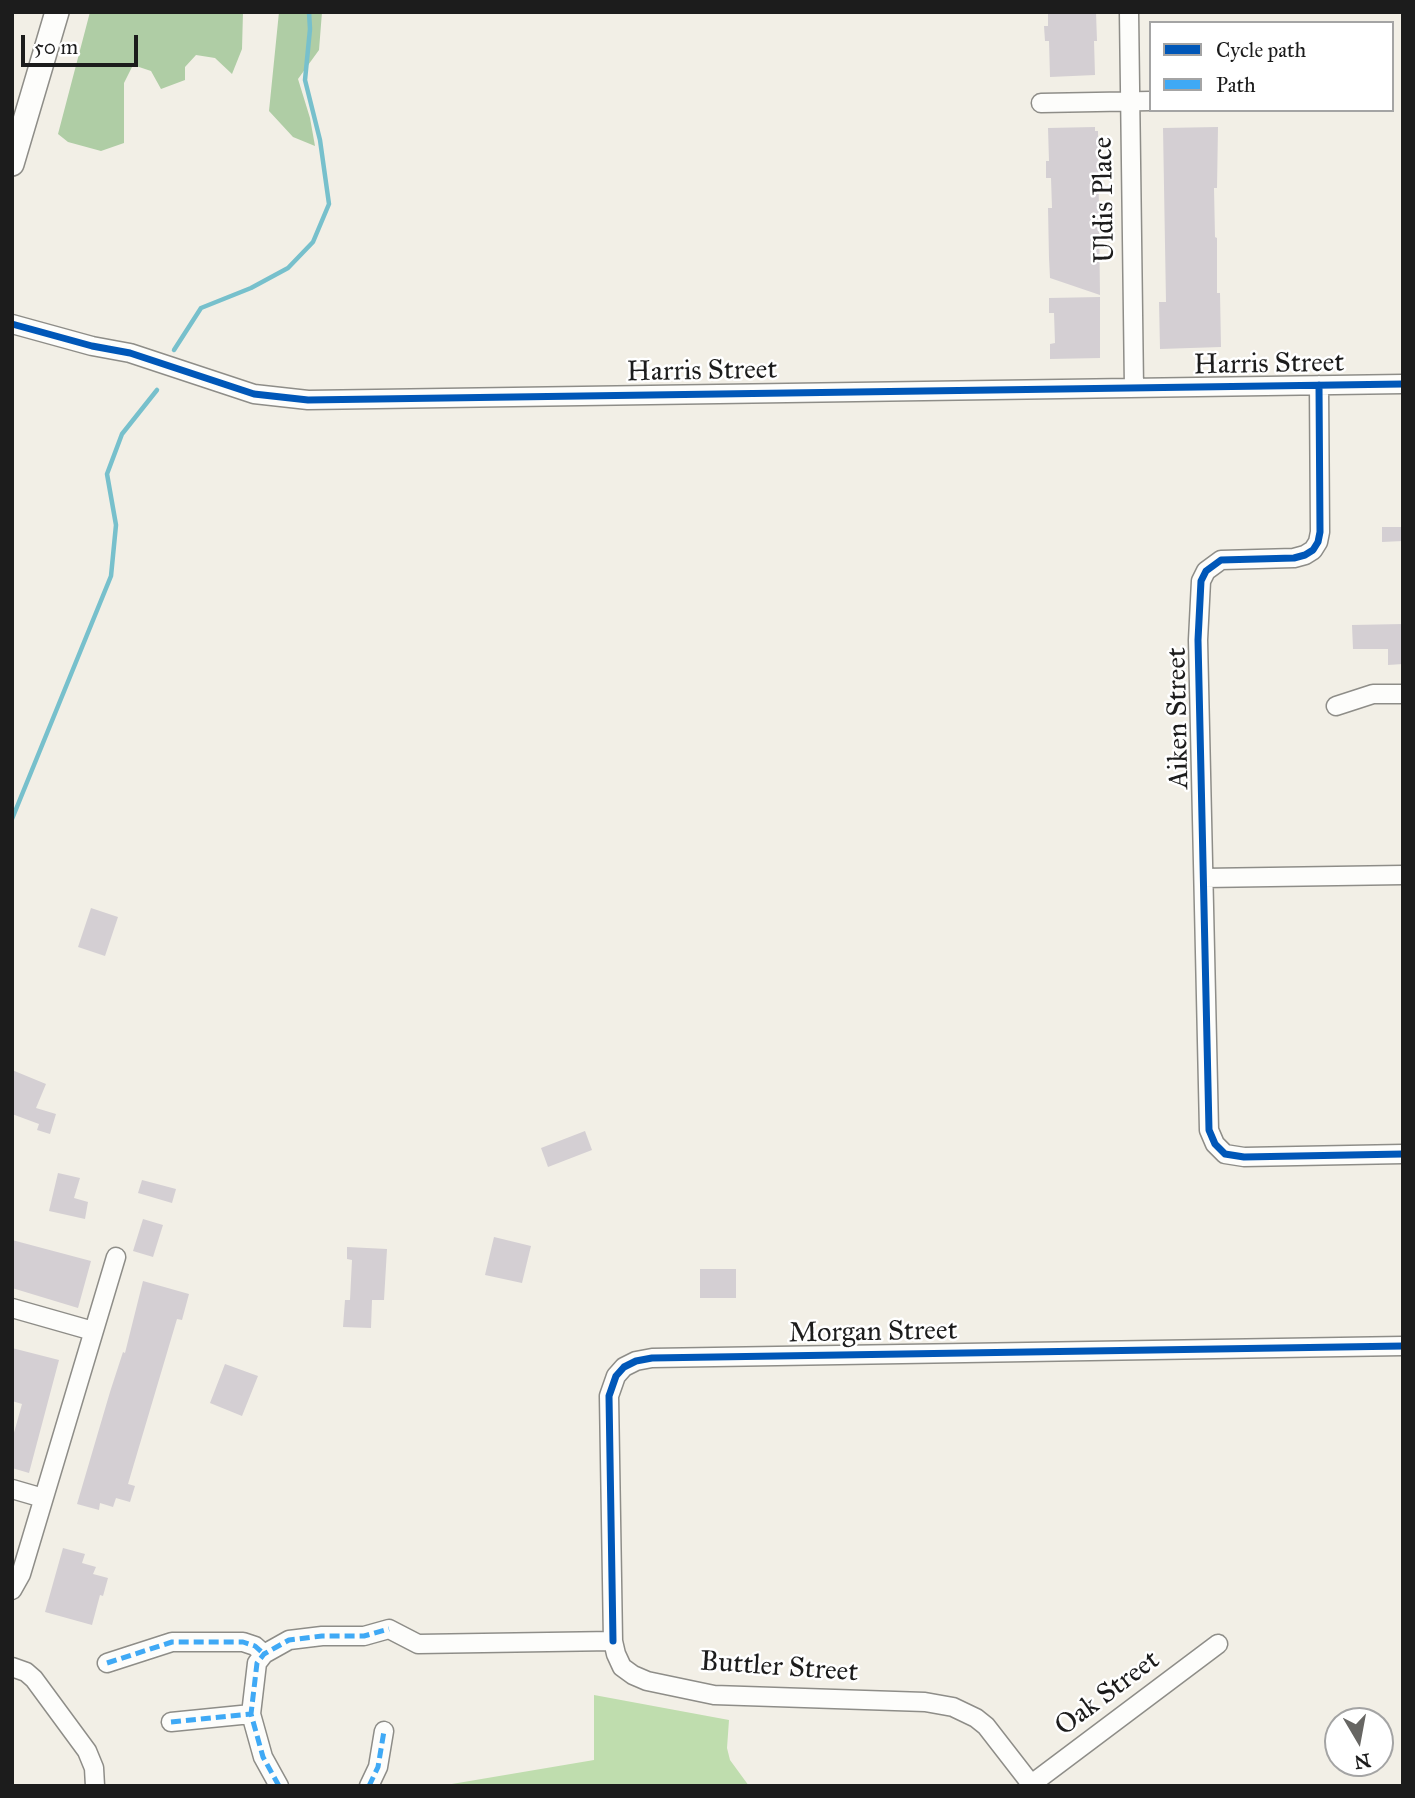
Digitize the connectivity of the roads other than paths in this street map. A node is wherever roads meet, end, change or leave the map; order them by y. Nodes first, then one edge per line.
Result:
1 (57, 12) edge
2 (1129, 12) edge
3 (1149, 101) edge
4 (1130, 102) junction
5 (1041, 103) dead end
6 (12, 164) edge
7 (12, 313) edge
8 (12, 324) edge
9 (130, 353) junction
10 (1403, 384) edge
11 (1320, 385) junction
12 (1134, 388) junction
13 (1403, 694) edge
14 (1336, 706) dead end
15 (1403, 875) edge
16 (1204, 878) junction
17 (1403, 1154) edge
18 (116, 1257) dead end
19 (12, 1308) edge
20 (93, 1331) junction
21 (1403, 1346) edge
22 (12, 1489) edge
23 (43, 1498) junction
24 (12, 1590) edge
25 (613, 1641) junction
26 (1218, 1644) dead end
27 (264, 1654) junction
28 (107, 1663) dead end
29 (12, 1667) edge
30 (251, 1714) junction
31 (171, 1722) dead end
32 (384, 1731) dead end
33 (1030, 1785) edge
34 (95, 1786) edge
35 (279, 1786) edge
36 (369, 1786) edge

1 - 6 street
2 - 4 street, Uldis Place
3 - 4 street
4 - 5 street
4 - 12 street, Uldis Place
7 - 9 street, Harris Street
8 - 9 street, Harris Street
9 - 12 street, Harris Street
10 - 11 street, Harris Street
11 - 12 street, Harris Street
11 - 16 street, Aiken Street
13 - 14 street
15 - 16 street
16 - 17 street, Aiken Street
18 - 20 street
19 - 20 street
20 - 23 street
21 - 25 street, Morgan Street
22 - 23 street
23 - 24 street
25 - 27 street
25 - 33 street, Buttler Street
26 - 33 street, Oak Street
27 - 28 street
27 - 30 street
29 - 34 street
30 - 31 street
30 - 35 street
32 - 36 street

